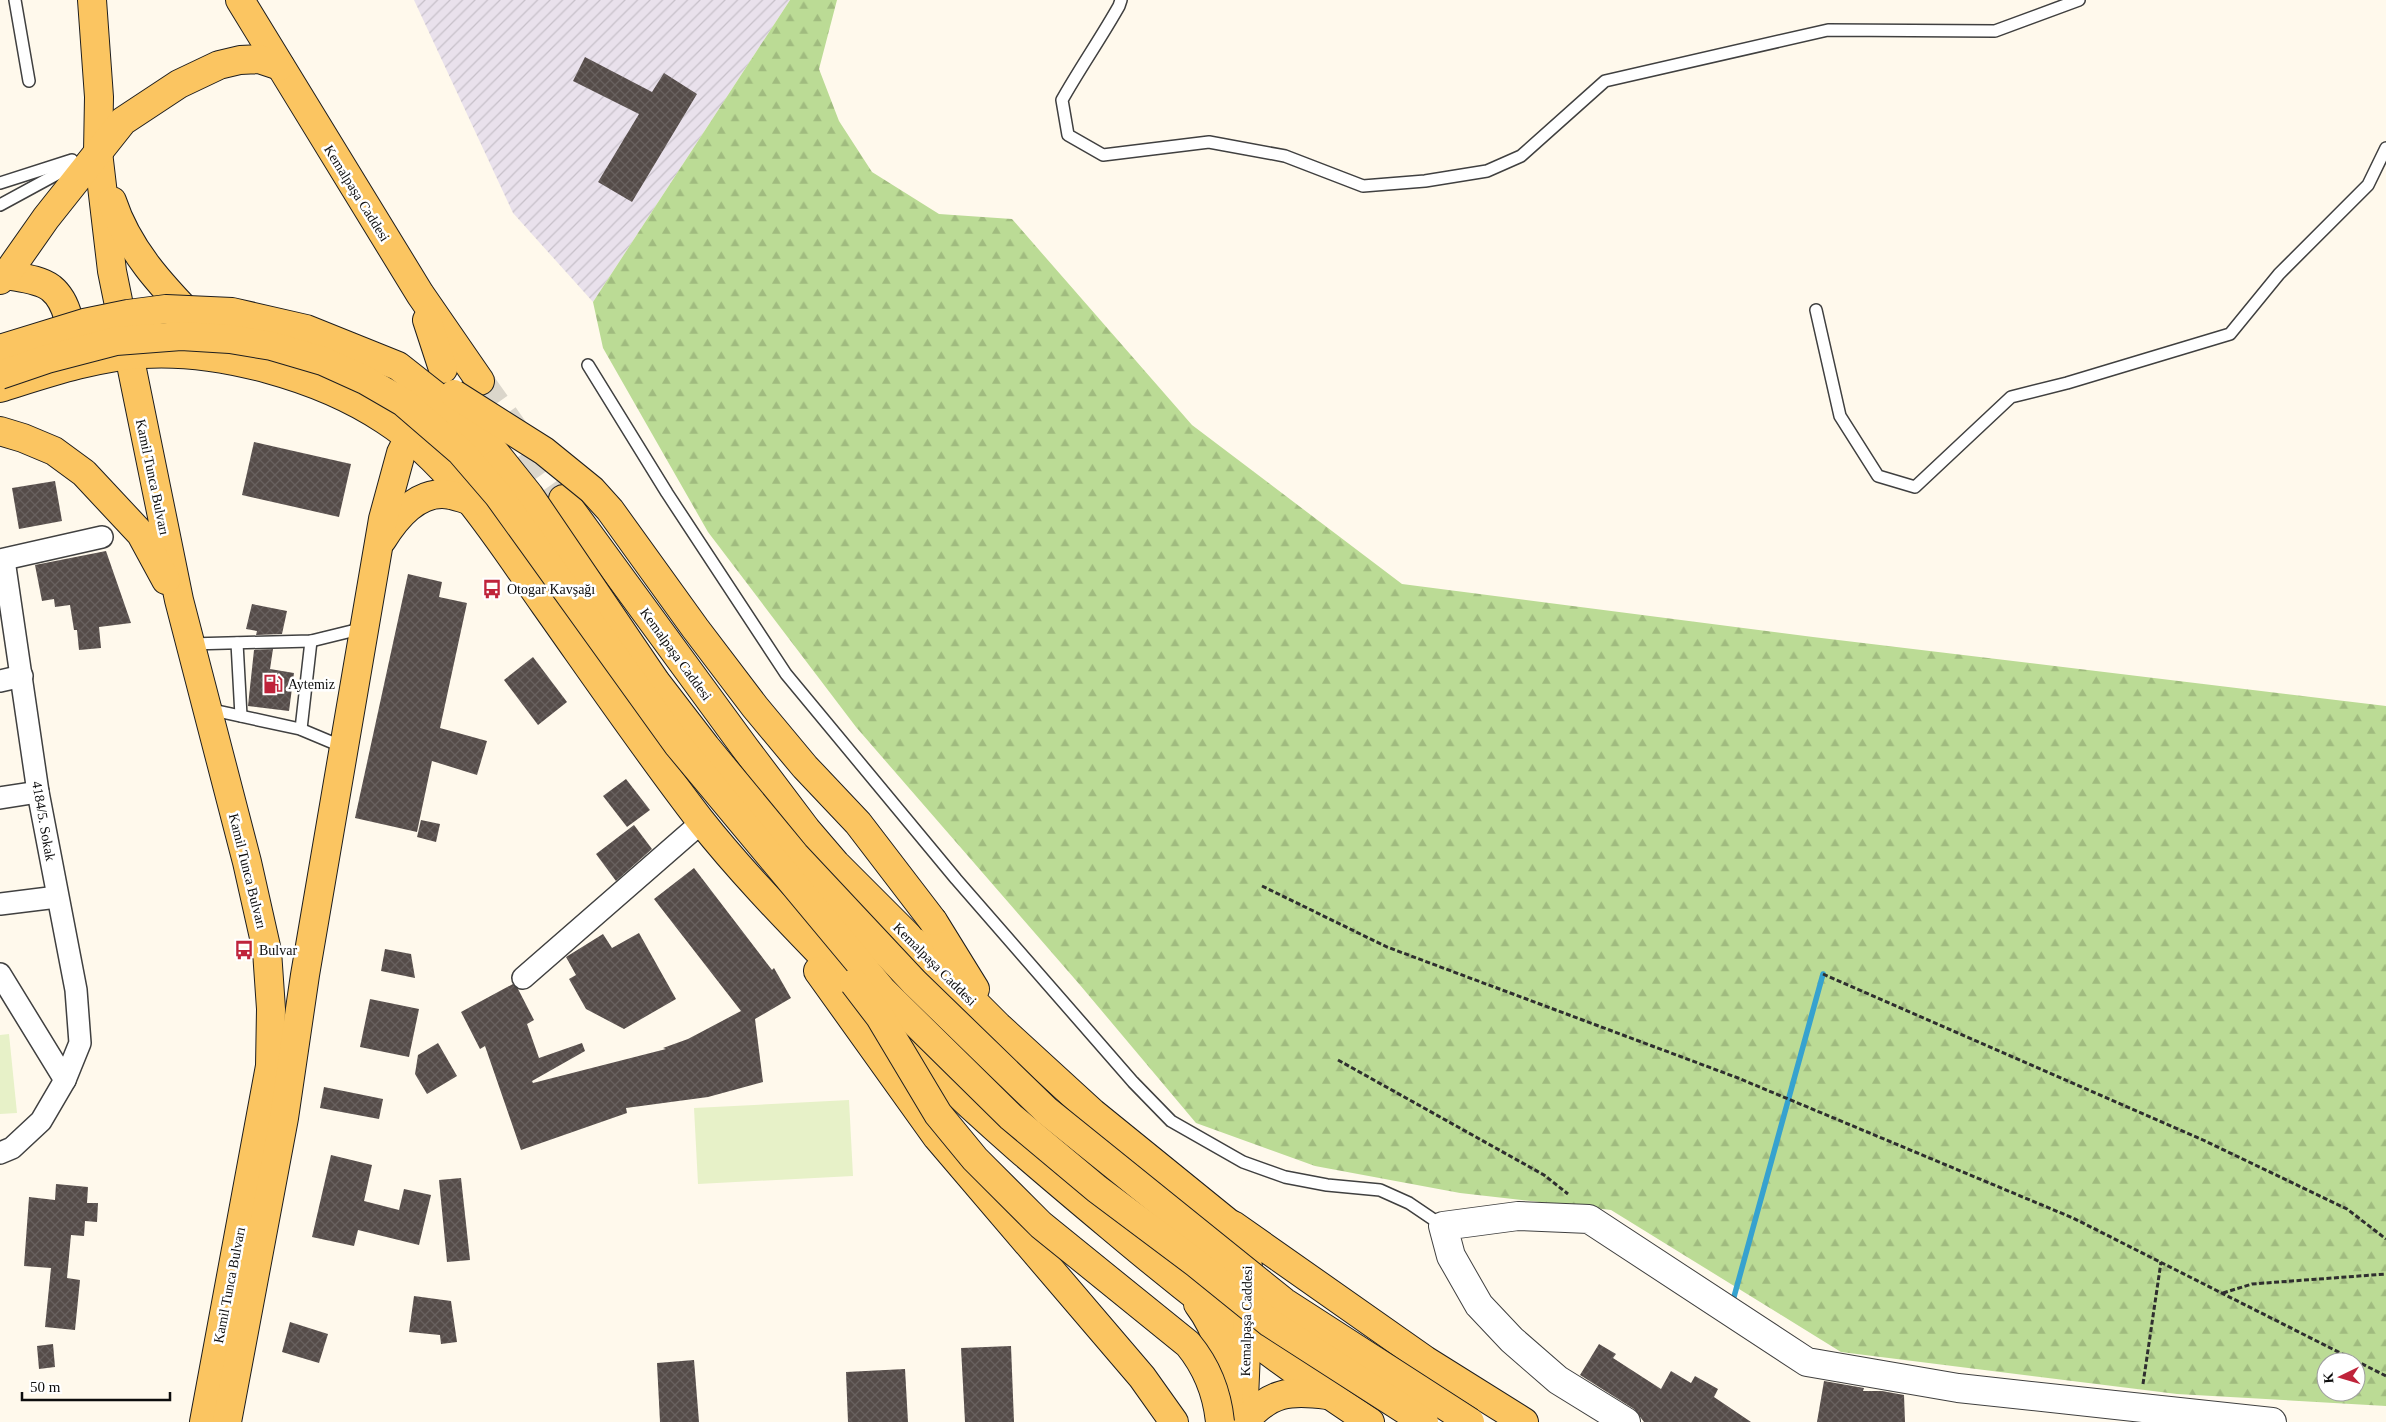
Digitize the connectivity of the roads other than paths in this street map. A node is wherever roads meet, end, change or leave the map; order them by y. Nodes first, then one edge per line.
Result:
1 (15, 0) edge
2 (92, 0) edge
3 (240, 0) edge
4 (1121, 0) edge
5 (2079, 0) edge
6 (280, 66) junction
7 (29, 81) dead end
8 (2386, 148) edge
9 (98, 152) junction
10 (0, 183) edge
11 (0, 205) edge
12 (3, 278) edge
13 (420, 294) junction
14 (1816, 310) dead end
15 (0, 349) edge
16 (128, 356) junction
17 (588, 365) dead end
18 (398, 366) junction
19 (443, 369) dead end
20 (271, 371) junction
21 (0, 375) edge
22 (35, 377) junction
23 (480, 381) tunnel mouth
24 (0, 388) edge
25 (412, 430) junction
26 (0, 431) edge
27 (563, 499) tunnel mouth
28 (473, 501) junction
29 (102, 537) dead end
30 (380, 544) junction
31 (2, 560) edge
32 (179, 600) junction
33 (364, 628) junction
34 (311, 641) junction
35 (238, 643) junction
36 (190, 644) junction
37 (22, 676) junction
38 (0, 681) edge
39 (207, 709) junction
40 (240, 716) junction
41 (301, 729) junction
42 (678, 745) junction
43 (343, 747) junction
44 (745, 748) junction
45 (38, 792) junction
46 (680, 792) junction
47 (0, 798) edge
48 (702, 822) junction
49 (758, 889) junction
50 (57, 897) junction
51 (0, 904) edge
52 (0, 974) edge
53 (523, 978) dead end
54 (998, 1026) junction
55 (65, 1080) junction
56 (1093, 1113) junction
57 (0, 1153) edge
58 (1036, 1165) junction
59 (1226, 1219) junction
60 (1443, 1226) junction
61 (1182, 1286) junction
62 (1247, 1337) junction
63 (1328, 1395) junction
64 (204, 1422) edge
65 (227, 1422) edge
66 (1174, 1422) edge
67 (1220, 1422) edge
68 (1229, 1422) edge
69 (1243, 1422) edge
70 (1370, 1422) edge
71 (1424, 1422) edge
72 (1470, 1422) edge
73 (1524, 1422) edge
74 (1626, 1422) edge
75 (2272, 1422) edge

1 - 7 lane
2 - 9 main road
3 - 6 main road, Kemalpaşa Caddesi
4 - 5 lane
6 - 9 main road
6 - 13 main road, Kemalpaşa Caddesi
8 - 14 lane
9 - 10 lane
9 - 11 lane
9 - 12 main road
9 - 16 main road
9 - 20 main road
12 - 22 main road
13 - 19 main road
13 - 23 main road, Kemalpaşa Caddesi
15 - 18 main road, bridge
16 - 20 main road
16 - 22 main road
16 - 32 main road, Kamil Tunca Bulvarı
17 - 60 lane
18 - 54 main road, bridge
18 - 72 main road, bridge
20 - 25 main road
21 - 42 main road, bridge
22 - 24 main road
25 - 28 main road
25 - 30 main road, Kamil Tunca Bulvarı
26 - 32 main road
27 - 44 main road, Kemalpaşa Caddesi
28 - 30 main road
28 - 46 main road
29 - 31 street
30 - 33 main road, Kamil Tunca Bulvarı
31 - 37 street, 4184/5. Sokak
32 - 36 main road, Kamil Tunca Bulvarı
33 - 34 lane
33 - 43 main road, Kamil Tunca Bulvarı
34 - 35 lane
34 - 41 lane
35 - 36 lane
35 - 40 lane
36 - 39 main road, Kamil Tunca Bulvarı
37 - 38 street
37 - 45 street, 4184/5. Sokak
39 - 40 lane
39 - 64 main road, Kamil Tunca Bulvarı
40 - 41 lane
41 - 43 lane
42 - 67 main road, bridge
42 - 71 main road, bridge
43 - 65 main road, Kamil Tunca Bulvarı
44 - 46 main road
44 - 54 main road, Kemalpaşa Caddesi
45 - 47 street
45 - 50 street, 4184/5. Sokak
46 - 48 main road
48 - 49 main road
48 - 53 street
49 - 58 main road
49 - 66 main road
50 - 51 street
50 - 55 street, 4184/5. Sokak
52 - 55 street
54 - 56 main road, Kemalpaşa Caddesi
55 - 57 street, 4184/5. Sokak
56 - 58 main road
56 - 59 main road, Kemalpaşa Caddesi
58 - 61 main road
59 - 62 main road, Kemalpaşa Caddesi
59 - 73 main road
60 - 74 street
60 - 75 street
61 - 62 main road
61 - 68 main road
62 - 63 main road
62 - 69 main road, Kemalpaşa Caddesi
63 - 69 main road
63 - 70 main road

